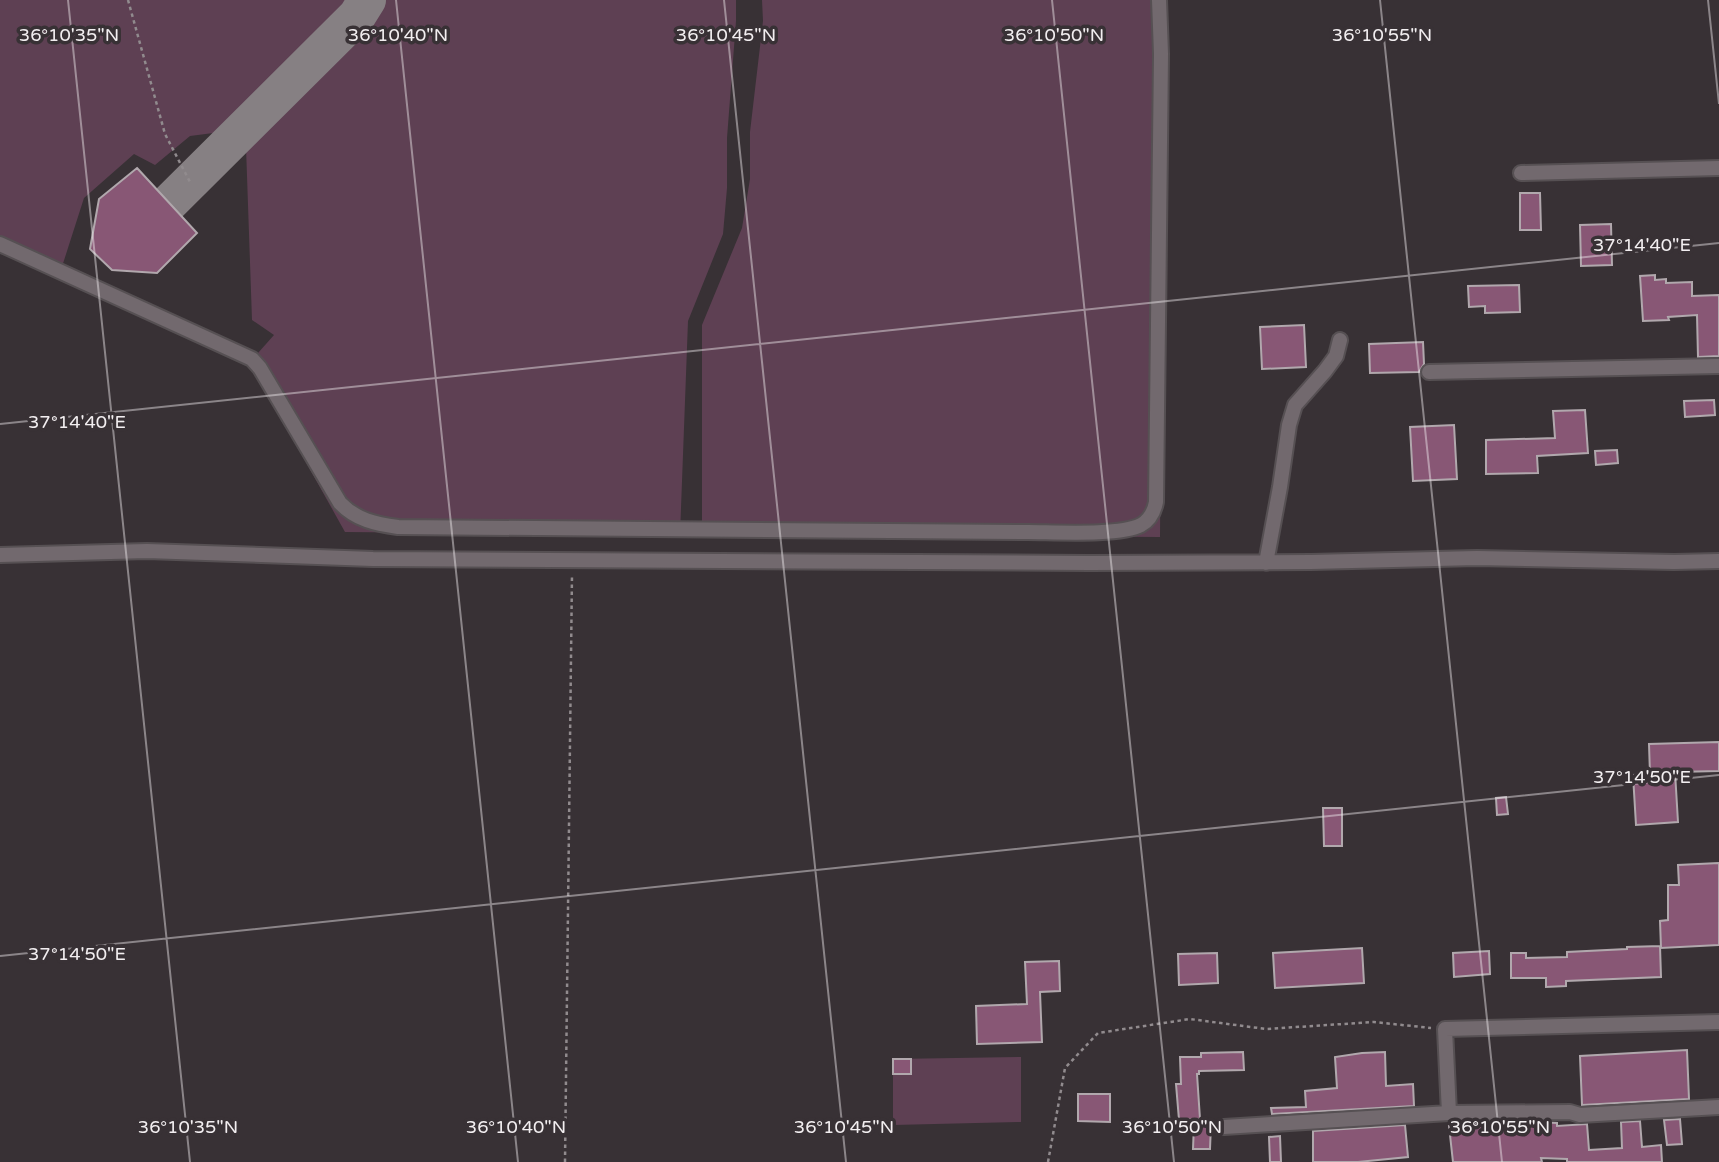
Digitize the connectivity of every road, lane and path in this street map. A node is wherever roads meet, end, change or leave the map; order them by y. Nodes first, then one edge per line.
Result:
1 (128, 0) edge
2 (1159, 0) edge
3 (1719, 168) edge
4 (1521, 173) dead end
5 (190, 182) dead end
6 (0, 244) edge
7 (1340, 340) dead end
8 (1719, 366) edge
9 (1429, 372) dead end
10 (0, 555) edge
11 (572, 560) junction
12 (1719, 561) edge
13 (1266, 563) junction
14 (1719, 1022) edge
15 (1445, 1029) junction
16 (1719, 1107) edge
17 (1449, 1114) junction
18 (1224, 1127) dead end
19 (565, 1162) edge
20 (1048, 1162) edge

1 - 5 path
2 - 6 street
3 - 4 street
7 - 13 street
8 - 9 street
10 - 11 street
11 - 13 street
11 - 19 path
12 - 13 street
14 - 15 street
15 - 17 street
15 - 20 path
16 - 17 street
17 - 18 street

